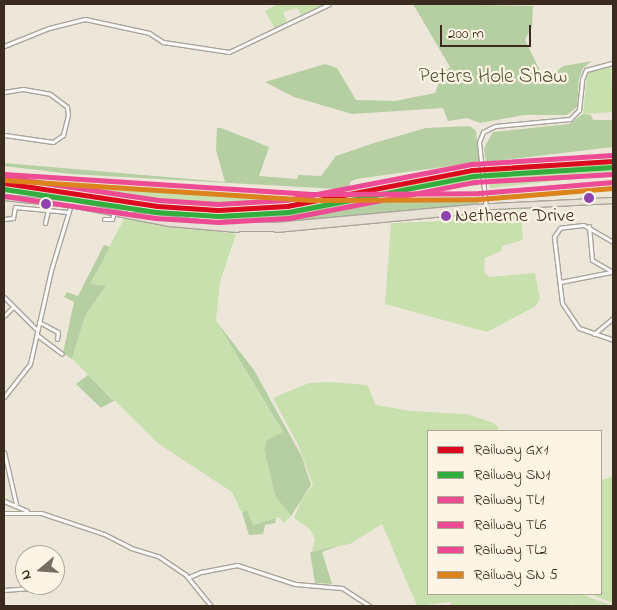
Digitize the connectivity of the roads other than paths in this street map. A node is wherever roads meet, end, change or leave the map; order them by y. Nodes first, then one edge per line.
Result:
1 (329, 4) edge
2 (4, 46) edge
3 (613, 63) edge
4 (4, 92) edge
5 (4, 135) edge
6 (4, 197) edge
7 (613, 201) edge
8 (71, 204) junction
9 (486, 209) junction
10 (48, 210) junction
11 (68, 212) junction
12 (114, 212) junction
13 (4, 218) edge
14 (104, 219) dead end
15 (45, 223) dead end
16 (589, 226) junction
17 (613, 242) edge
18 (613, 273) edge
19 (560, 282) junction
20 (4, 298) edge
21 (13, 307) junction
22 (4, 316) edge
23 (613, 318) edge
24 (39, 322) junction
25 (37, 330) junction
26 (594, 334) junction
27 (37, 335) junction
28 (57, 339) dead end
29 (613, 340) edge
30 (62, 354) dead end
31 (4, 397) edge
32 (4, 452) edge
33 (4, 502) edge
34 (16, 504) junction
35 (27, 511) junction
36 (4, 513) edge
37 (189, 577) junction
38 (211, 606) edge
39 (370, 606) edge

1 - 2 street
3 - 9 street
4 - 5 street
6 - 8 highway
7 - 9 highway
8 - 11 street
8 - 12 highway
9 - 12 highway
10 - 11 street
10 - 13 street
10 - 15 street
11 - 24 street
12 - 14 street
16 - 17 street
16 - 18 street
16 - 19 street
18 - 19 street
19 - 26 street
20 - 21 street
21 - 22 street
21 - 25 street
23 - 26 street
24 - 25 street
24 - 28 street
25 - 27 street
26 - 29 street
27 - 30 street
27 - 31 street
32 - 34 street
33 - 34 street
34 - 35 street
35 - 36 street
35 - 37 street
37 - 38 street
37 - 39 street

